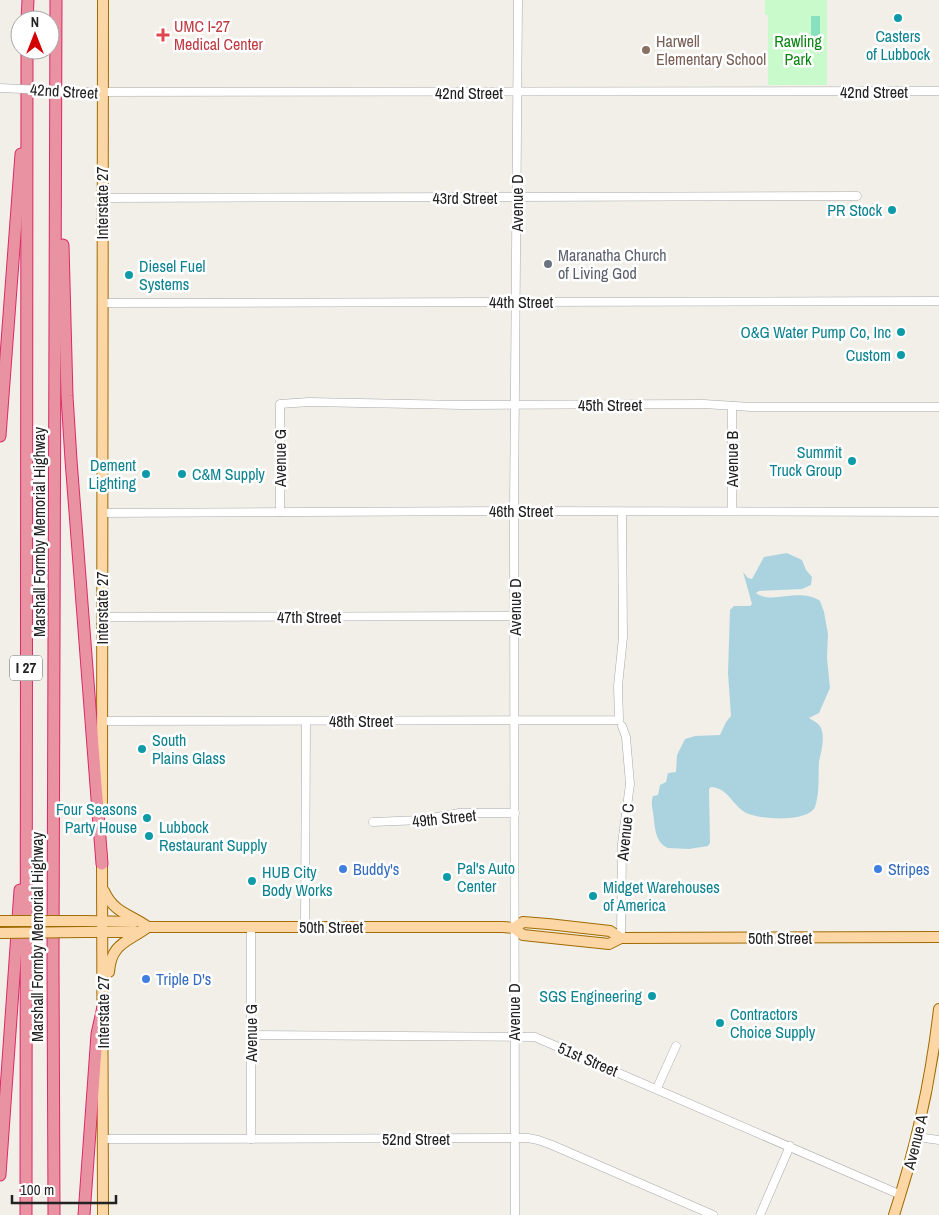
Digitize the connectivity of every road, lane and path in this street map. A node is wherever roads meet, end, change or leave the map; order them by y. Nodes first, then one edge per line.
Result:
1 (56, 0) edge
2 (63, 0) edge
3 (103, 0) edge
4 (518, 0) edge
5 (27, 60) edge
6 (56, 76) junction
7 (0, 88) edge
8 (102, 92) junction
9 (517, 92) junction
10 (939, 92) edge
11 (26, 120) junction
12 (56, 122) junction
13 (857, 196) dead end
14 (102, 198) junction
15 (517, 198) junction
16 (939, 301) edge
17 (516, 302) junction
18 (102, 303) junction
19 (280, 404) joint
20 (515, 405) junction
21 (732, 406) junction
22 (939, 407) edge
23 (0, 436) edge
24 (514, 511) junction
25 (732, 511) junction
26 (280, 512) junction
27 (622, 512) junction
28 (939, 512) edge
29 (102, 513) junction
30 (515, 616) junction
31 (102, 617) junction
32 (103, 721) junction
33 (306, 721) junction
34 (514, 721) junction
35 (620, 723) junction
36 (27, 808) junction
37 (515, 813) junction
38 (373, 822) dead end
39 (102, 864) junction
40 (102, 887) junction
41 (0, 921) edge
42 (103, 921) junction
43 (144, 927) junction
44 (251, 927) junction
45 (305, 927) junction
46 (514, 928) junction
47 (103, 932) junction
48 (0, 933) edge
49 (939, 937) edge
50 (621, 938) junction
51 (104, 1002) junction
52 (939, 1009) edge
53 (252, 1036) junction
54 (515, 1036) junction
55 (676, 1046) dead end
56 (656, 1088) junction
57 (917, 1136) junction
58 (104, 1139) junction
59 (251, 1139) junction
60 (515, 1139) junction
61 (939, 1140) edge
62 (790, 1146) junction
63 (0, 1175) edge
64 (901, 1195) junction
65 (26, 1215) edge
66 (54, 1215) edge
67 (84, 1215) edge
68 (103, 1215) edge
69 (514, 1215) edge
70 (713, 1215) edge
71 (760, 1215) edge
72 (894, 1215) edge

1 - 6 highway, Marshall Formby Memorial Highway / I 27
2 - 6 highway
3 - 8 main road, Interstate 27
4 - 9 street, Avenue D
5 - 11 highway, Marshall Formby Memorial Highway / I 27
6 - 12 highway, Marshall Formby Memorial Highway / I 27
7 - 8 street, 42nd Street, bridge
8 - 9 street, 42nd Street
8 - 14 main road, Interstate 27
9 - 10 street, 42nd Street
9 - 15 street, Avenue D
11 - 23 highway
11 - 36 highway, Marshall Formby Memorial Highway / I 27
12 - 39 highway
12 - 66 highway, Marshall Formby Memorial Highway / I 27
13 - 15 street, 43rd Street
14 - 15 street, 43rd Street
14 - 18 main road, Interstate 27
15 - 17 street, Avenue D
16 - 17 street, 44th Street
17 - 18 street, 44th Street
17 - 20 street, Avenue D
18 - 29 main road, Interstate 27
19 - 20 street, 45th Street
19 - 26 street, Avenue G
20 - 21 street, 45th Street
20 - 24 street, Avenue D
21 - 22 street, 45th Street
21 - 25 street, Avenue B
24 - 26 street, 46th Street
24 - 27 street, 46th Street
24 - 30 street, Avenue D
25 - 27 street, 46th Street
25 - 28 street, 46th Street
26 - 29 street, 46th Street
27 - 35 street, Avenue C
29 - 31 main road, Interstate 27
30 - 31 street, 47th Street
30 - 34 street, Avenue D
31 - 32 main road, Interstate 27
32 - 33 street, 48th Street
32 - 39 main road, Interstate 27
33 - 34 street, 48th Street
33 - 45 street
34 - 35 street, 48th Street
34 - 37 street, Avenue D
35 - 50 street, Avenue C
36 - 63 highway
36 - 65 highway, Marshall Formby Memorial Highway / I 27
37 - 38 street, 49th Street
37 - 46 street, Avenue D
39 - 40 main road, Interstate 27
40 - 42 main road, Interstate 27
40 - 43 main road
41 - 42 main road, 50th Street, bridge
42 - 43 main road, 50th Street
42 - 47 main road, Interstate 27
43 - 44 main road, 50th Street
43 - 47 main road, 50th Street
43 - 51 main road
44 - 45 main road, 50th Street
44 - 53 street, Avenue G
45 - 46 main road, 50th Street
46 - 50 main road, 50th Street
46 - 50 main road, 50th Street
46 - 54 street, Avenue D
47 - 48 main road, 50th Street, bridge
47 - 51 main road, Interstate 27
49 - 50 main road, 50th Street
51 - 58 main road, Interstate 27
51 - 67 highway
52 - 57 main road, Avenue A
53 - 54 street, 51st Street
53 - 59 street, Avenue G
54 - 56 street, 51st Street
54 - 60 street, Avenue D
55 - 56 street
56 - 62 street, 51st Street
57 - 61 street
57 - 64 main road, Avenue A
58 - 59 street, 52nd Street
58 - 68 main road, Interstate 27
59 - 60 street, 52nd Street
60 - 69 street, Avenue D
60 - 70 street, 52nd Street
62 - 64 street, 51st Street
62 - 71 street
64 - 72 main road, Avenue A

